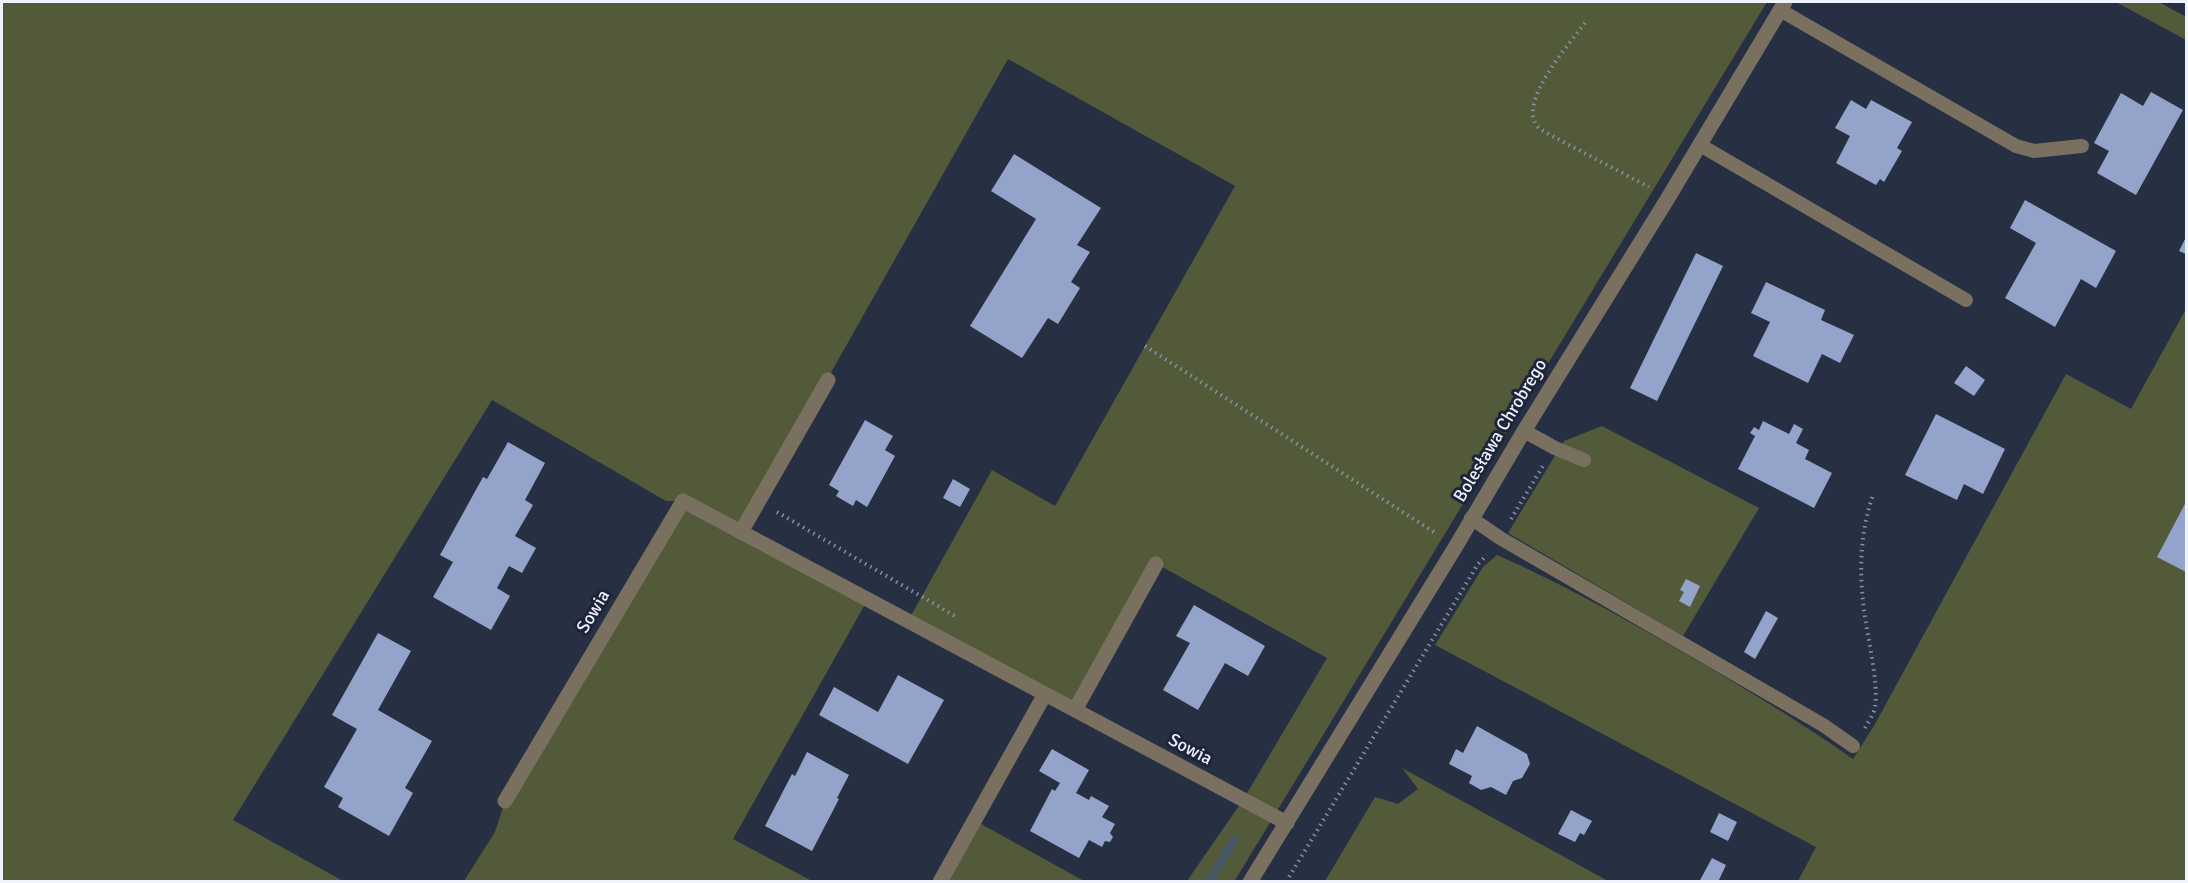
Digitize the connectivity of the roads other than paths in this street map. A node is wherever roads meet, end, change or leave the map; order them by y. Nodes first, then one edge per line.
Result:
1 (1783, 6) edge
2 (1700, 145) junction
3 (2082, 146) dead end
4 (1966, 300) dead end
5 (828, 380) dead end
6 (1524, 430) junction
7 (1584, 460) dead end
8 (1471, 518) junction
9 (741, 532) junction
10 (1156, 564) dead end
11 (1045, 694) junction
12 (1075, 710) junction
13 (1853, 746) road end
14 (505, 801) dead end
15 (1287, 823) junction
16 (940, 882) edge
17 (1251, 882) edge

1 - 2 street, Bolesława Chrobrego
1 - 3 lane
2 - 4 lane
2 - 6 street, Bolesława Chrobrego
5 - 9 street
6 - 7 lane
6 - 8 street, Bolesława Chrobrego
8 - 13 lane
8 - 15 street, Bolesława Chrobrego
9 - 11 street, Sowia
9 - 14 street, Sowia
10 - 12 street
11 - 12 street, Sowia
11 - 16 street
12 - 15 street, Sowia
15 - 17 street, Bolesława Chrobrego

